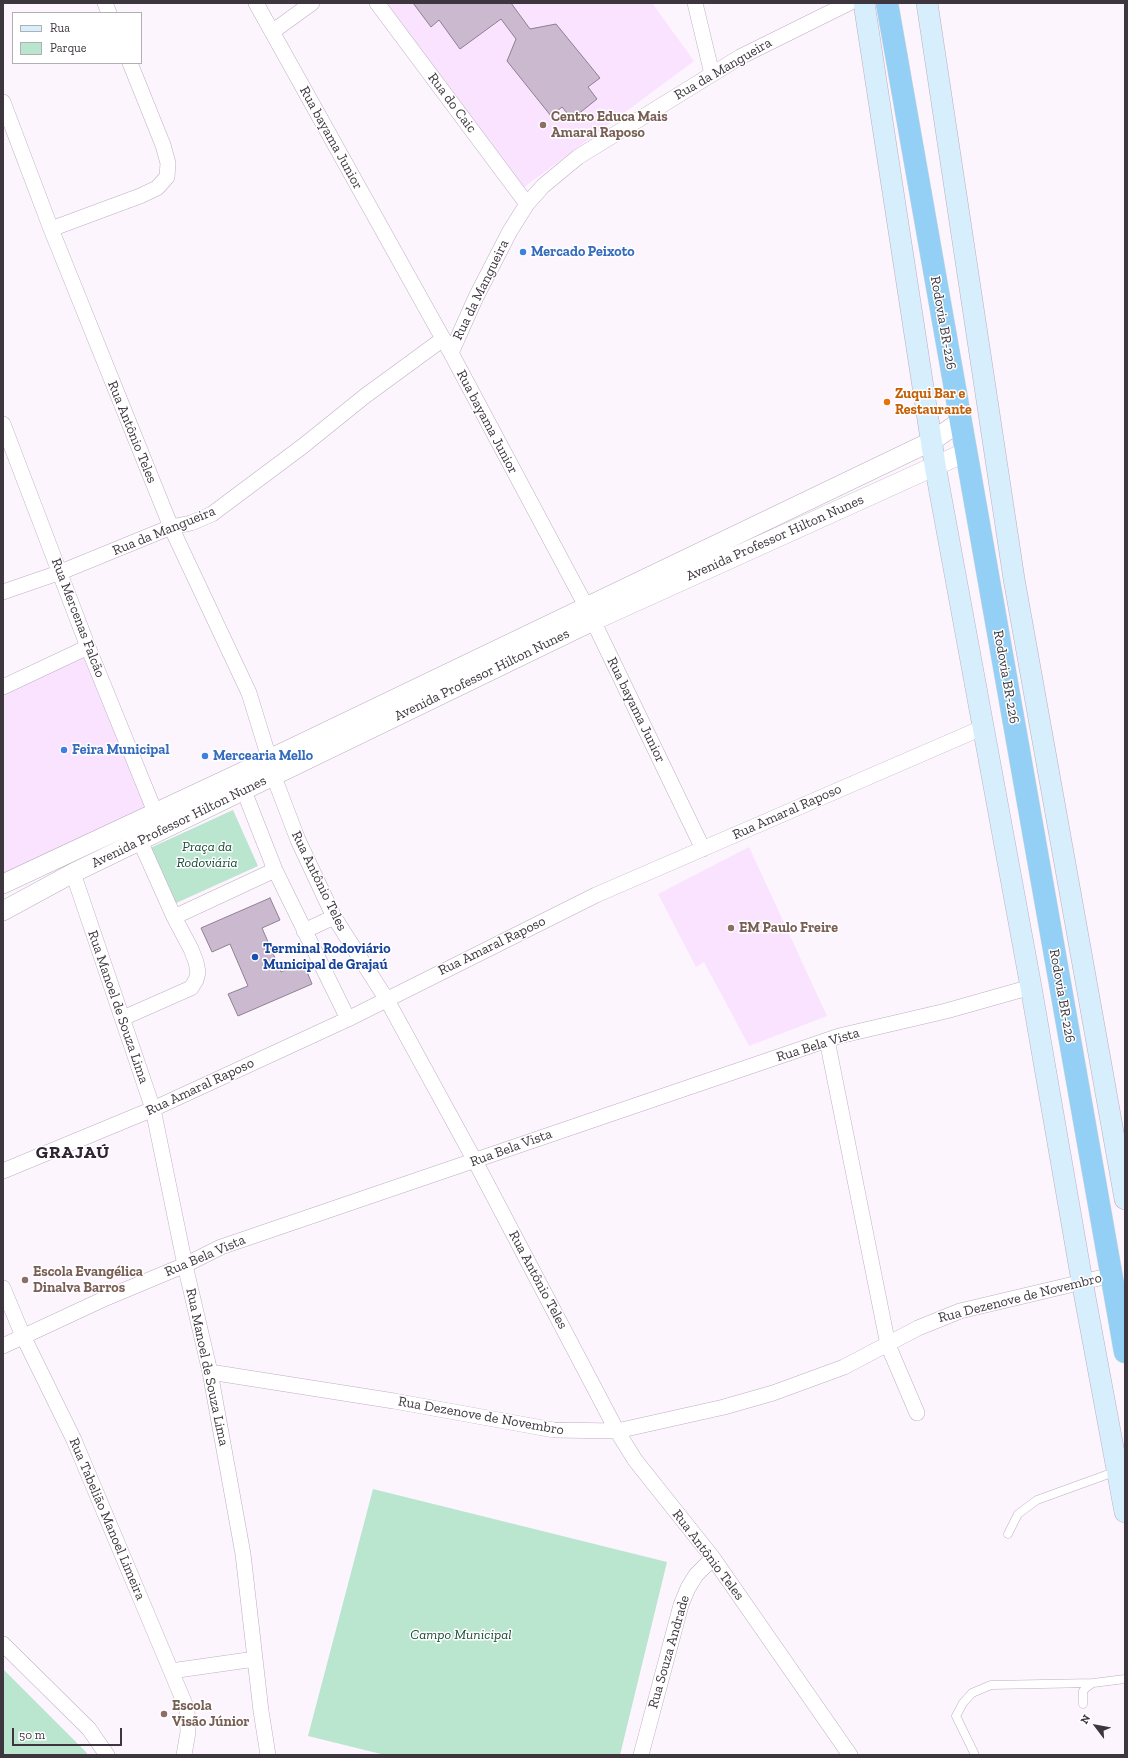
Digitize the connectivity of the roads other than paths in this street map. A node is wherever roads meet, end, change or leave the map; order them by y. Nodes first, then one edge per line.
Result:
1 (256, 3) edge
2 (312, 3) edge
3 (377, 3) edge
4 (695, 3) edge
5 (849, 3) edge
6 (864, 3) edge
7 (887, 3) edge
8 (927, 3) edge
9 (272, 32) junction
10 (130, 64) edge
11 (712, 74) junction
12 (3, 102) edge
13 (527, 204) junction
14 (51, 229) junction
15 (443, 340) junction
16 (451, 353) junction
17 (961, 421) junction
18 (3, 424) edge
19 (932, 441) junction
20 (966, 452) junction
21 (935, 465) junction
22 (171, 527) junction
23 (61, 572) junction
24 (3, 592) edge
25 (589, 613) junction
26 (88, 647) junction
27 (3, 687) edge
28 (984, 727) junction
29 (269, 758) junction
30 (274, 777) junction
31 (241, 783) junction
32 (155, 812) junction
33 (130, 824) junction
34 (140, 841) junction
35 (703, 849) junction
36 (65, 854) junction
37 (275, 870) junction
38 (73, 873) junction
39 (3, 884) edge
40 (3, 911) edge
41 (174, 917) junction
42 (334, 918) junction
43 (304, 931) junction
44 (1031, 987) junction
45 (387, 1000) junction
46 (123, 1018) junction
47 (348, 1019) junction
48 (827, 1040) junction
49 (153, 1109) junction
50 (475, 1161) junction
51 (3, 1171) edge
52 (1125, 1195) edge
53 (185, 1265) junction
54 (1112, 1275) junction
55 (1082, 1281) junction
56 (3, 1288) edge
57 (23, 1336) junction
58 (888, 1345) junction
59 (3, 1346) edge
60 (1125, 1352) edge
61 (210, 1372) junction
62 (917, 1413) dead end
63 (617, 1431) junction
64 (1118, 1471) junction
65 (1125, 1512) edge
66 (1008, 1534) dead end
67 (713, 1558) junction
68 (3, 1644) edge
69 (255, 1659) junction
70 (171, 1671) junction
71 (1125, 1679) edge
72 (1093, 1683) junction
73 (1083, 1704) dead end
74 (273, 1754) edge
75 (107, 1755) edge
76 (184, 1755) edge
77 (640, 1755) edge
78 (850, 1755) edge
79 (975, 1755) edge

1 - 9 street, Rua bayama Junior
2 - 9 street
3 - 13 street, Rua do Caic
4 - 11 street
5 - 11 street, Rua da Mangueira
6 - 19 main road
7 - 17 highway, Rodovia BR-226
8 - 52 main road
9 - 15 street, Rua bayama Junior
10 - 14 street
11 - 13 street, Rua da Mangueira
12 - 14 street, Rua Antônio Teles
13 - 16 street, Rua da Mangueira
14 - 22 street, Rua Antônio Teles
15 - 16 street, Rua bayama Junior
15 - 22 street, Rua da Mangueira
16 - 25 street, Rua bayama Junior
17 - 19 street, Avenida Professor Hilton Nunes
17 - 20 highway, Rodovia BR-226
18 - 23 street, Rua Mercenas Falcão
19 - 21 main road
19 - 25 street, Avenida Professor Hilton Nunes
20 - 21 street, Avenida Professor Hilton Nunes
20 - 54 highway, Rodovia BR-226
21 - 25 street, Avenida Professor Hilton Nunes
21 - 28 main road
22 - 23 street, Rua da Mangueira
22 - 29 street, Rua Antônio Teles
23 - 24 street, Rua da Mangueira
23 - 26 street, Rua Mercenas Falcão
25 - 29 street, Avenida Professor Hilton Nunes
25 - 30 street, Avenida Professor Hilton Nunes
25 - 35 street, Rua bayama Junior
26 - 27 street
26 - 32 street, Rua Mercenas Falcão
28 - 35 street, Rua Amaral Raposo
28 - 44 main road
29 - 30 street
29 - 31 street, Avenida Professor Hilton Nunes
30 - 31 street, Avenida Professor Hilton Nunes
30 - 42 street, Rua Antônio Teles
31 - 32 street, Avenida Professor Hilton Nunes
31 - 34 street, Avenida Professor Hilton Nunes
31 - 37 street
32 - 33 street, Avenida Professor Hilton Nunes
33 - 34 street
33 - 36 street, Avenida Professor Hilton Nunes
34 - 38 street, Avenida Professor Hilton Nunes
34 - 41 street
35 - 45 street, Rua Amaral Raposo
36 - 38 street
36 - 39 street, Avenida Professor Hilton Nunes
37 - 41 street
37 - 43 street
38 - 40 street, Avenida Professor Hilton Nunes
38 - 46 street, Rua Manoel de Souza Lima
41 - 46 street
42 - 43 street
42 - 45 street, Rua Antônio Teles
43 - 47 street
44 - 48 street, Rua Bela Vista
44 - 55 main road
45 - 47 street, Rua Amaral Raposo
45 - 50 street, Rua Antônio Teles
46 - 49 street, Rua Manoel de Souza Lima
47 - 49 street, Rua Amaral Raposo
48 - 50 street, Rua Bela Vista
48 - 58 street
49 - 51 street, Rua Amaral Raposo
49 - 53 street, Rua Manoel de Souza Lima
50 - 53 street, Rua Bela Vista
50 - 63 street, Rua Antônio Teles
53 - 57 street, Rua Bela Vista
53 - 61 street, Rua Manoel de Souza Lima
54 - 55 street, Rua Dezenove de Novembro
54 - 60 highway, Rodovia BR-226
55 - 58 street, Rua Dezenove de Novembro
55 - 64 main road
56 - 57 street, Rua Tabelião Manoel Limeira
57 - 59 street, Rua Bela Vista
57 - 70 street, Rua Tabelião Manoel Limeira
58 - 62 street
58 - 63 street, Rua Dezenove de Novembro
61 - 63 street, Rua Dezenove de Novembro
61 - 69 street, Rua Manoel de Souza Lima
63 - 67 street, Rua Antônio Teles
64 - 65 main road
64 - 66 lane
67 - 77 street, Rua Souza Andrade
67 - 78 street, Rua Antônio Teles
68 - 75 street
69 - 70 street
69 - 74 street, Rua Manoel de Souza Lima
70 - 76 street, Rua Tabelião Manoel Limeira
71 - 72 lane
72 - 73 lane
72 - 79 lane

